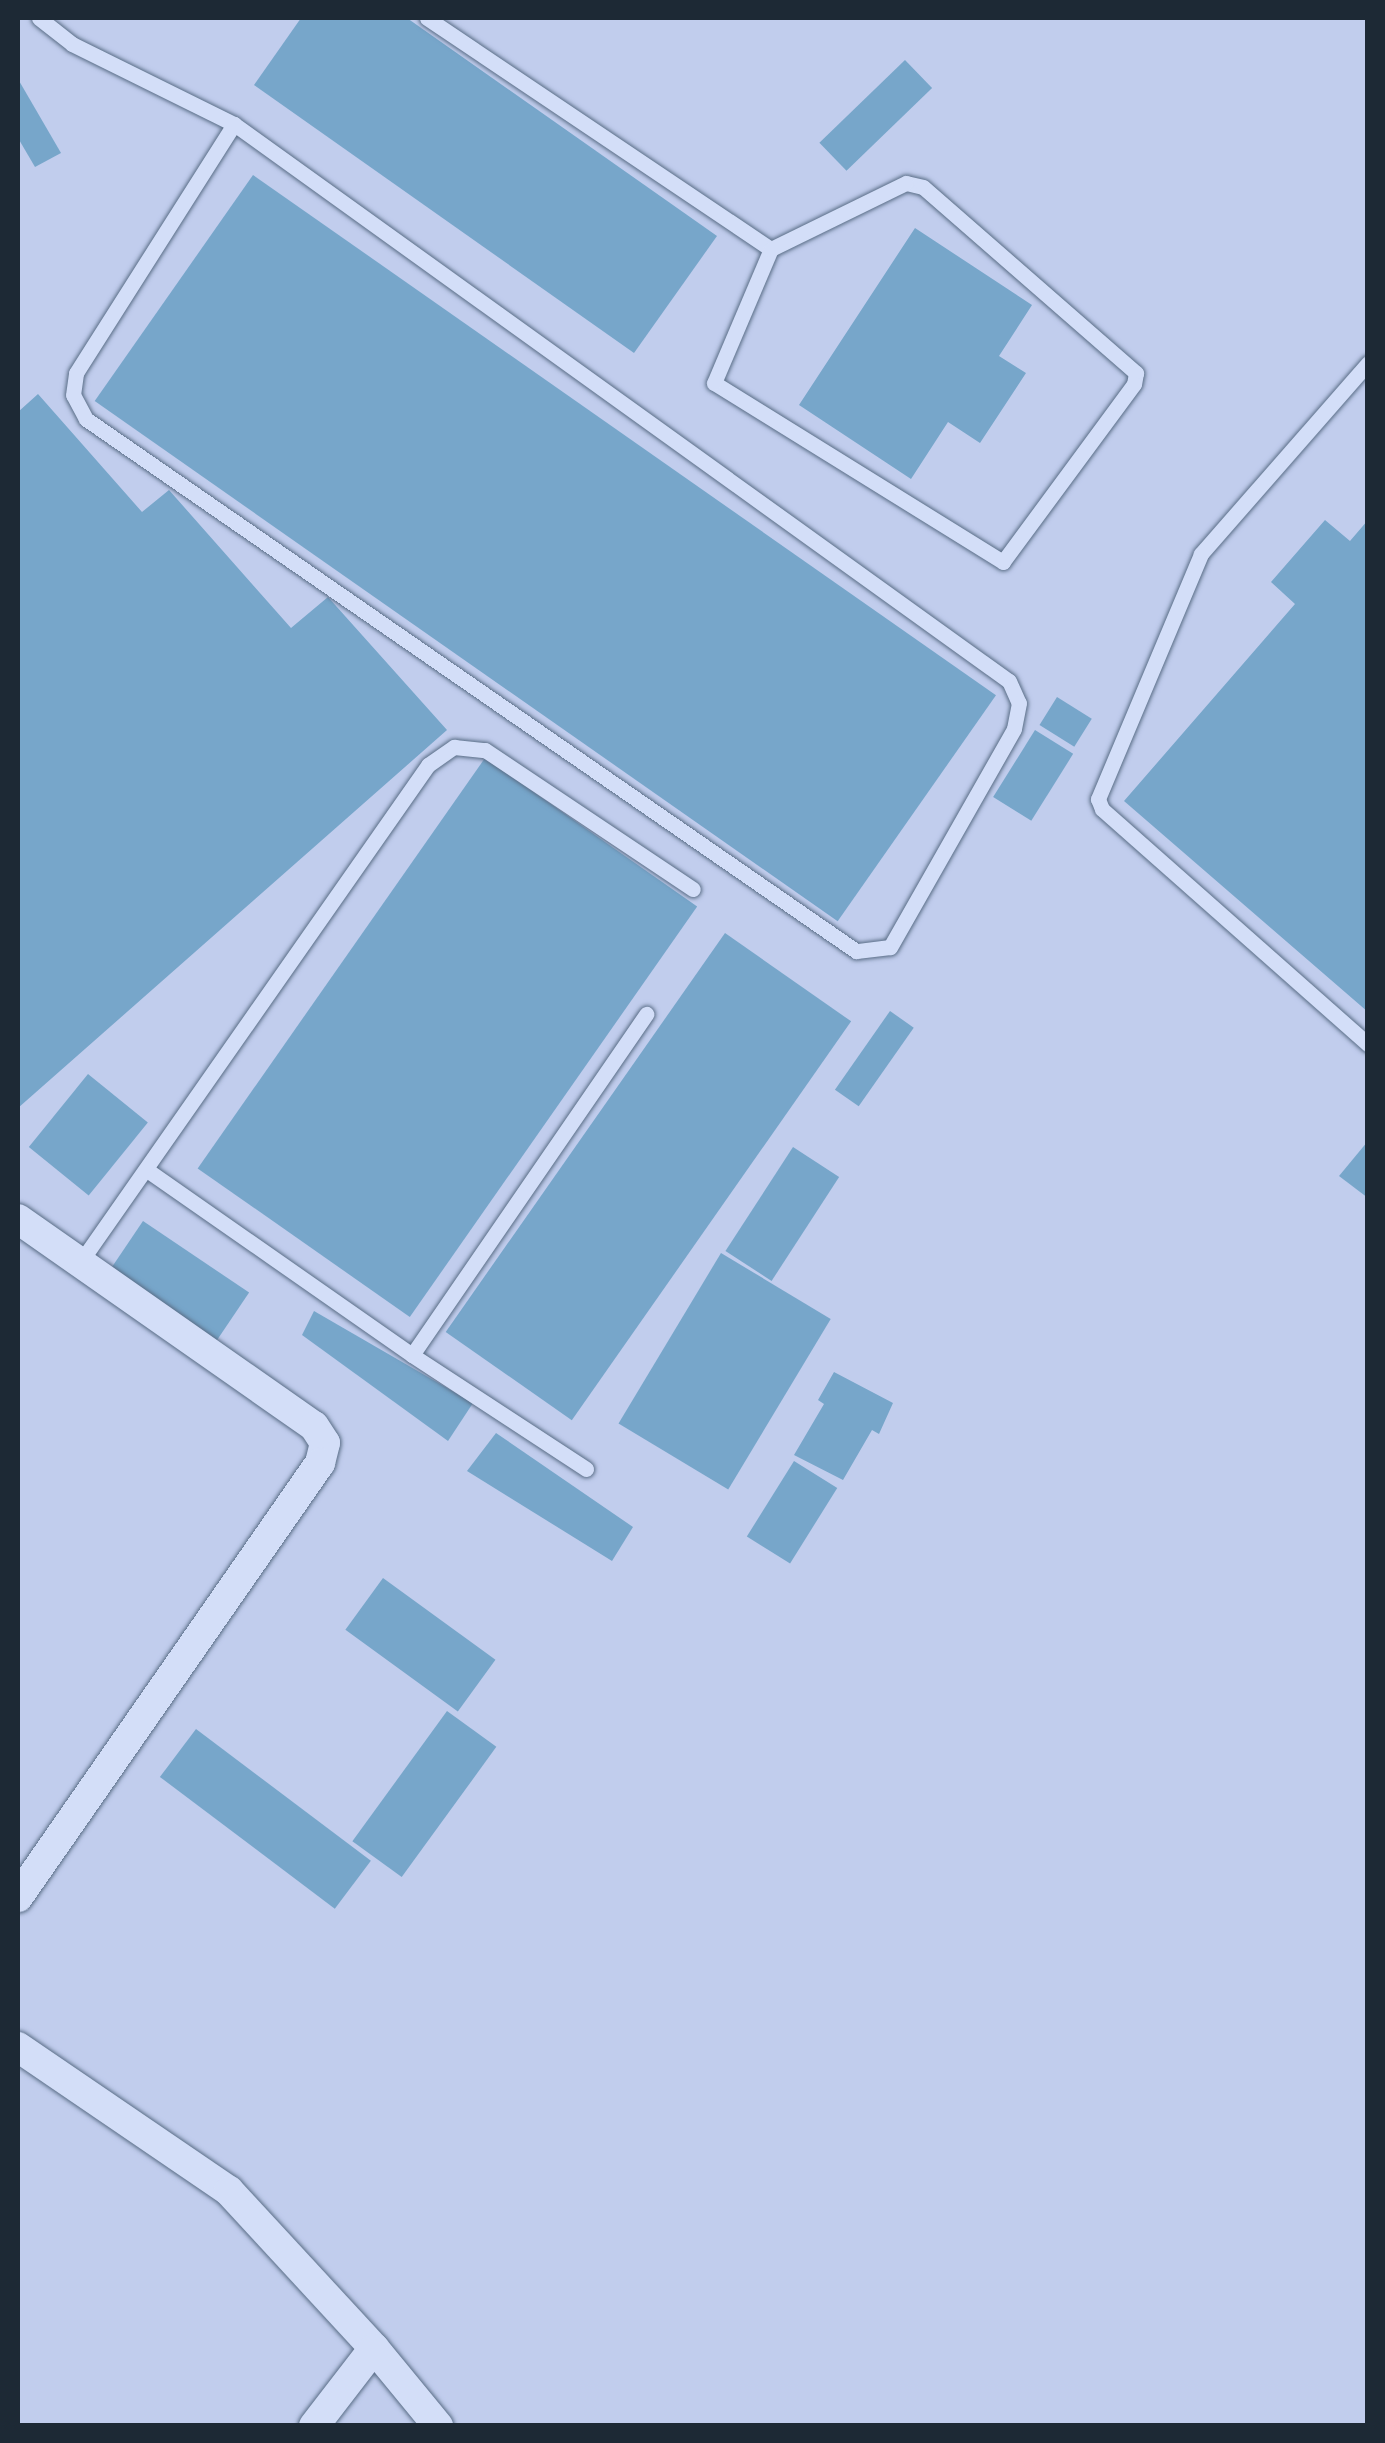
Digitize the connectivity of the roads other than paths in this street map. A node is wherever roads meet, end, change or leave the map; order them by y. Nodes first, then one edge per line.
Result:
1 (40, 18) edge
2 (427, 18) edge
3 (234, 124) junction
4 (771, 249) junction
5 (1368, 363) edge
6 (693, 889) dead end
7 (646, 1014) dead end
8 (1368, 1044) edge
9 (148, 1170) junction
10 (18, 1219) edge
11 (78, 1264) junction
12 (412, 1356) junction
13 (586, 1469) dead end
14 (18, 1897) edge
15 (18, 2047) edge
16 (374, 2348) junction
17 (314, 2426) edge
18 (438, 2426) edge

1 - 3 lane
2 - 4 lane
3 - 3 lane
4 - 4 lane
5 - 8 lane
6 - 9 lane
7 - 12 lane
9 - 11 lane
9 - 12 lane
10 - 11 street
11 - 14 street
12 - 13 lane
15 - 16 street
16 - 17 street
16 - 18 street

